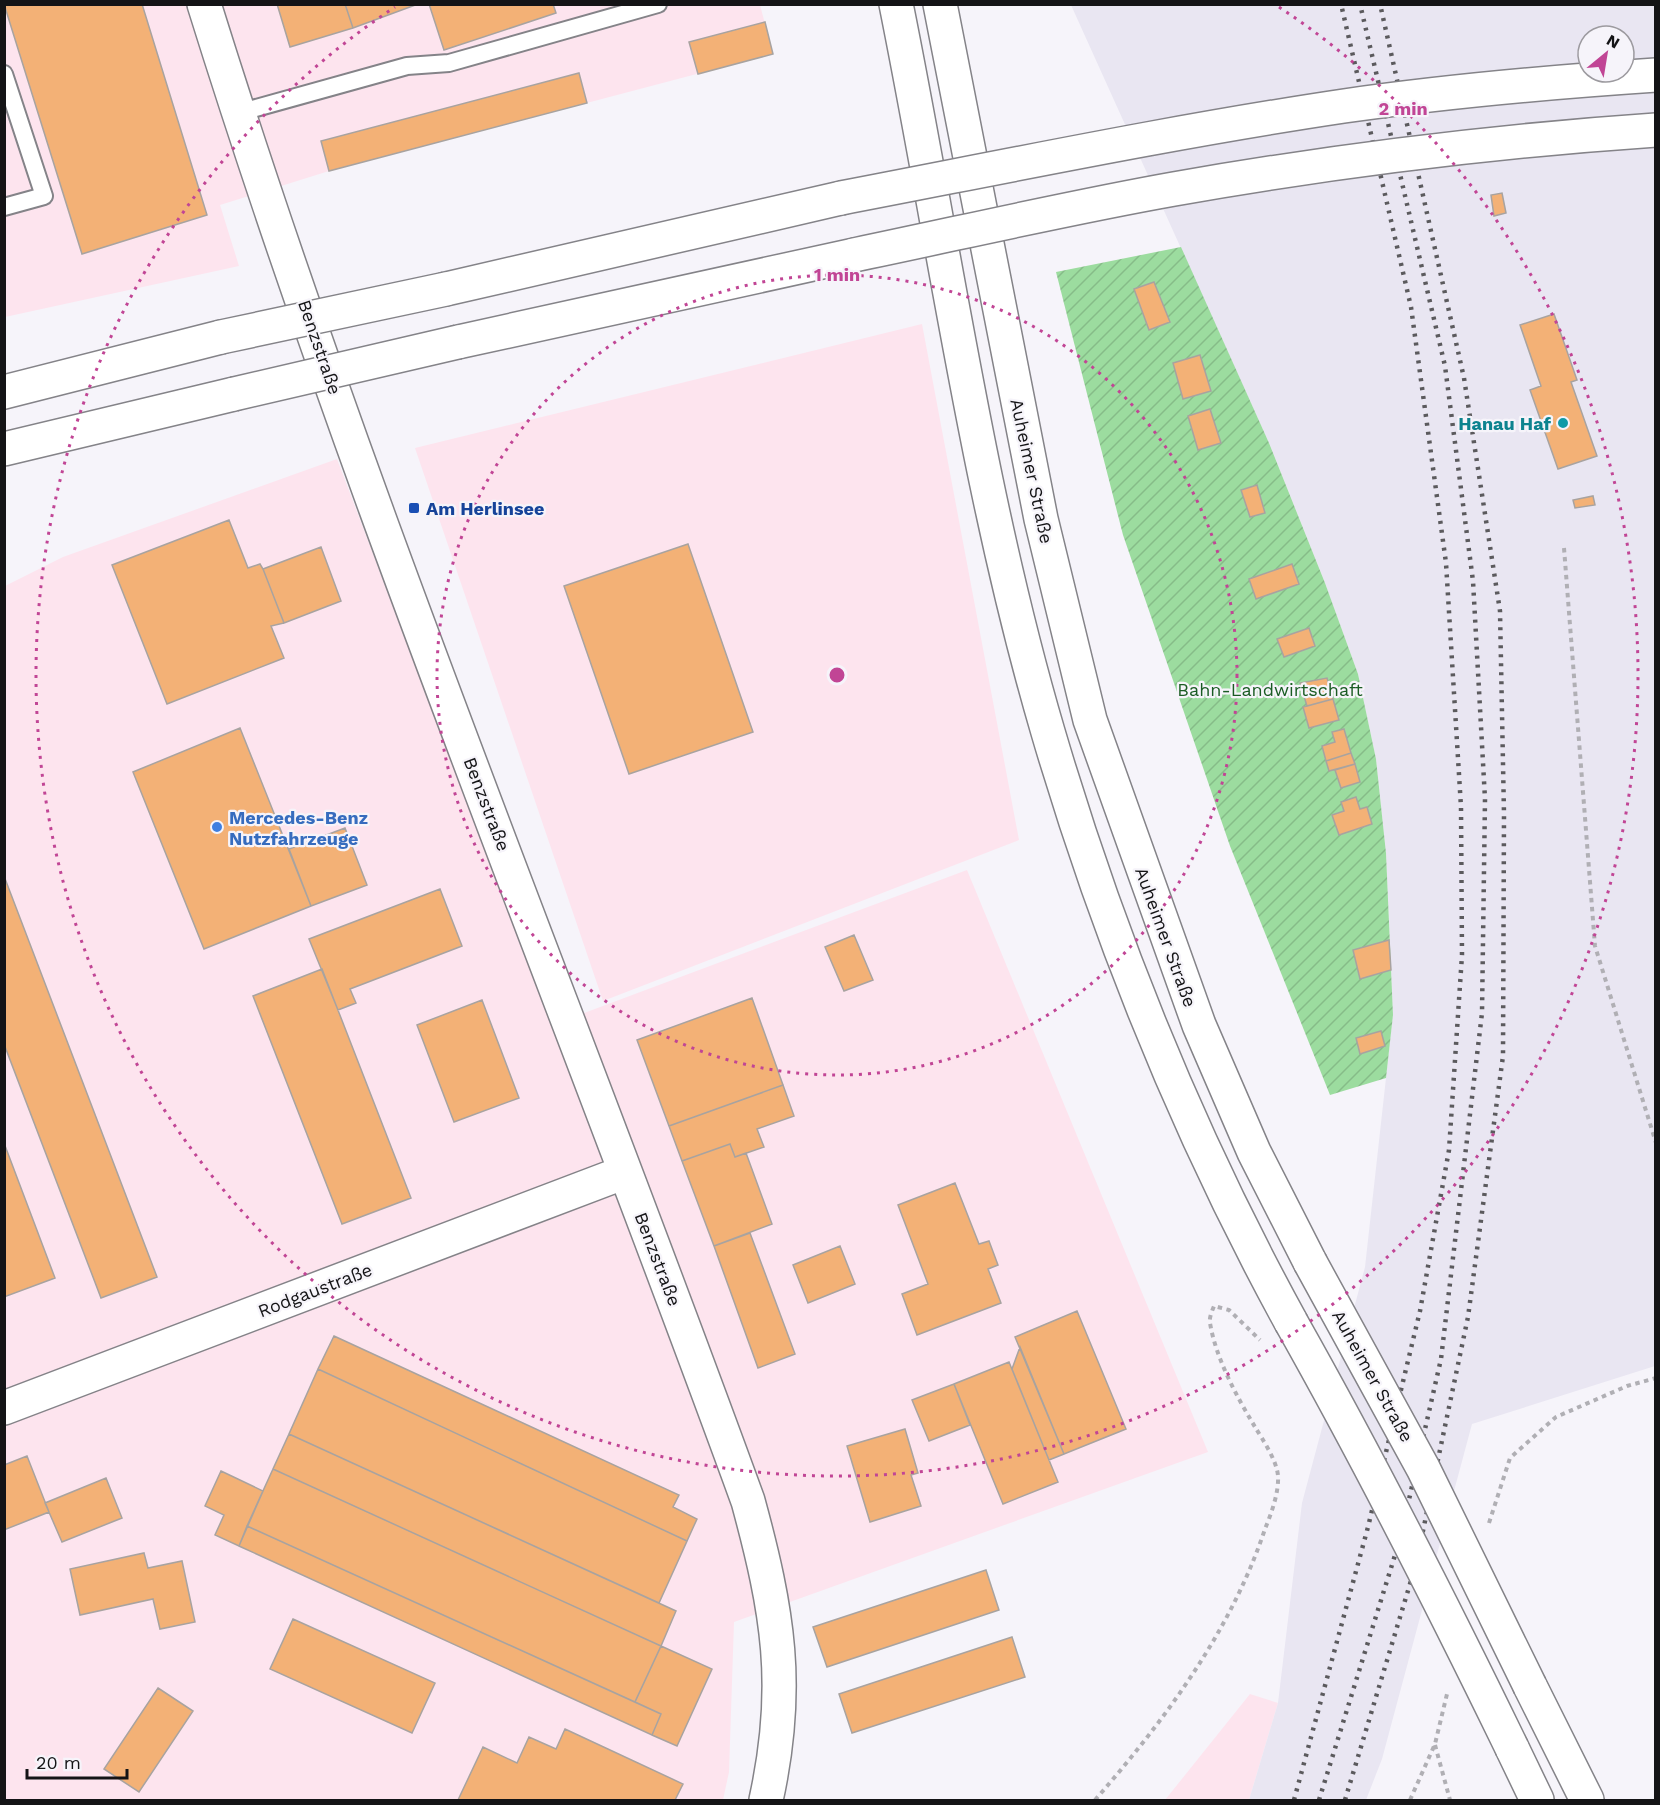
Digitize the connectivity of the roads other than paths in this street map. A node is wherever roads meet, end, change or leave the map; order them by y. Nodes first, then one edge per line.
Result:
1 (204, 4) edge
2 (658, 4) edge
3 (896, 4) edge
4 (940, 4) edge
5 (4, 74) edge
6 (1656, 75) edge
7 (238, 113) junction
8 (1656, 130) edge
9 (4, 207) edge
10 (4, 392) edge
11 (8, 449) edge
12 (625, 1172) junction
13 (4, 1408) edge
14 (766, 1800) edge
15 (1537, 1800) edge
16 (1587, 1800) edge

1 - 7 main road, Benzstraße
2 - 7 lane
3 - 15 main road, bridge
4 - 16 main road, Auheimer Straße, bridge
5 - 9 lane
6 - 10 main road, bridge
7 - 12 main road, Benzstraße
8 - 11 main road, bridge
12 - 13 main road, Rodgaustraße
12 - 14 main road, Benzstraße

